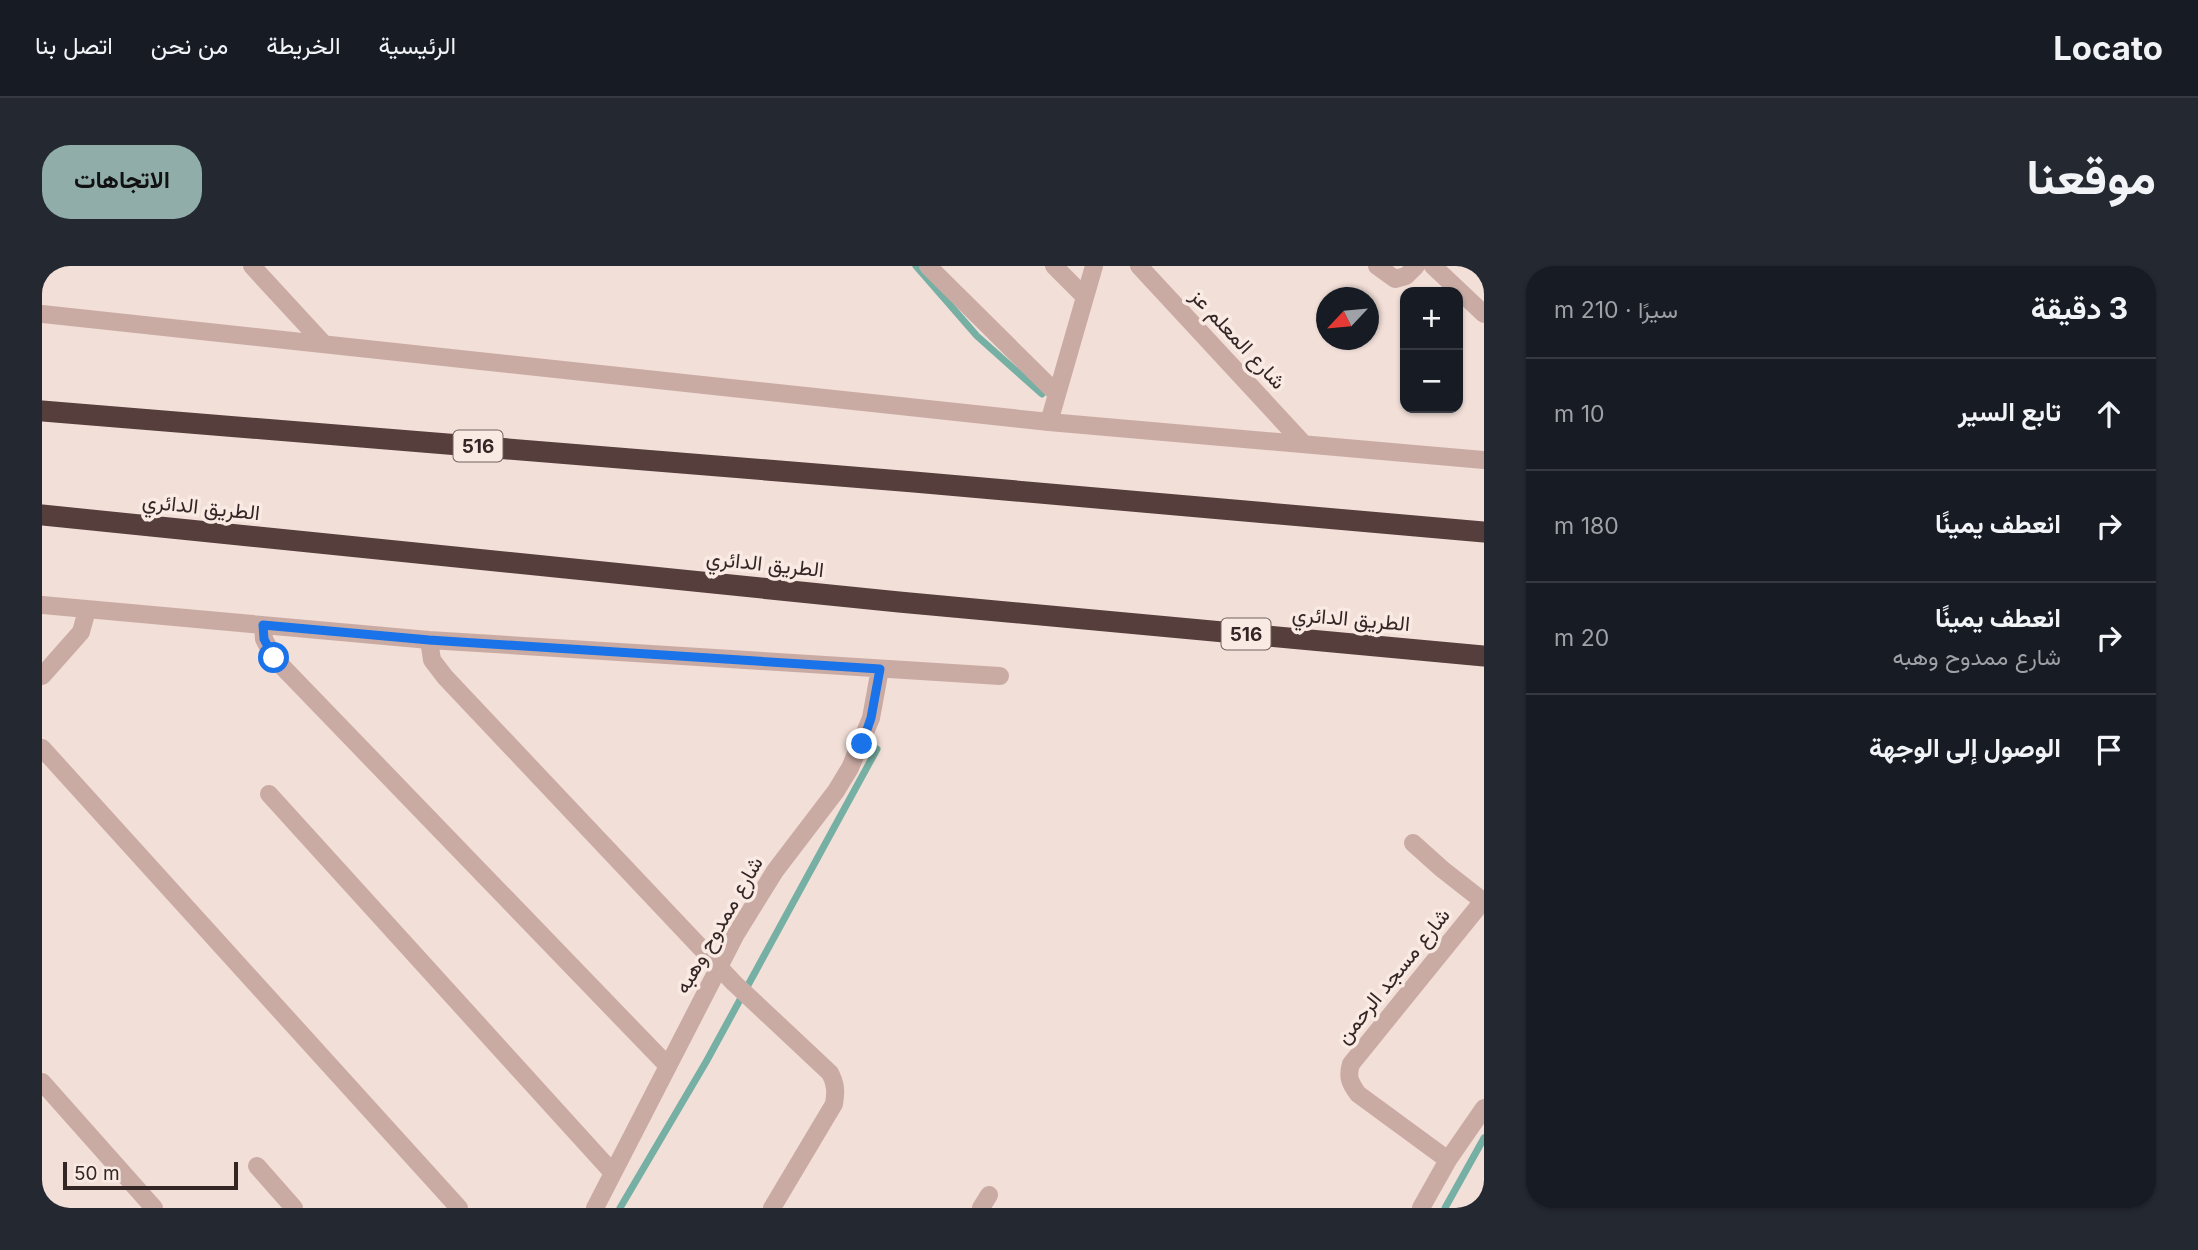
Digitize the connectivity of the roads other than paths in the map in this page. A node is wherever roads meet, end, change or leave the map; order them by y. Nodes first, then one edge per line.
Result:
1 (252, 266) edge
2 (928, 266) edge
3 (1054, 266) edge
4 (1094, 266) edge
5 (1139, 266) edge
6 (1377, 266) edge
7 (1416, 266) edge
8 (1433, 266) edge
9 (1085, 297) junction
10 (42, 314) edge
11 (1484, 314) edge
12 (323, 343) junction
13 (1056, 394) junction
14 (42, 411) edge
15 (1049, 422) junction
16 (1303, 443) junction
17 (1484, 460) edge
18 (42, 515) edge
19 (1484, 532) edge
20 (42, 605) edge
21 (87, 610) junction
22 (263, 625) junction
23 (429, 640) junction
24 (1484, 656) edge
25 (880, 669) junction
26 (42, 676) edge
27 (1000, 677) dead end
28 (42, 748) edge
29 (269, 794) dead end
30 (1413, 842) dead end
31 (1483, 902) edge
32 (718, 967) junction
33 (668, 1066) junction
34 (42, 1082) edge
35 (1484, 1108) edge
36 (1448, 1160) junction
37 (257, 1166) dead end
38 (613, 1173) junction
39 (153, 1208) edge
40 (294, 1208) edge
41 (459, 1208) edge
42 (595, 1208) edge
43 (772, 1208) edge
44 (1421, 1208) edge

1 - 12 street
2 - 13 street
3 - 9 street
4 - 9 street
5 - 16 street, شارع المعلم عز
6 - 7 street
8 - 11 street
9 - 13 street
10 - 12 street
12 - 15 street
13 - 15 street
14 - 19 highway, 516
15 - 16 street
16 - 17 street
18 - 24 highway, الطريق الدائري / 516
20 - 21 street
21 - 22 street
21 - 26 street
22 - 23 street
22 - 33 street
23 - 25 street
23 - 32 street
25 - 27 street
25 - 32 street, شارع ممدوح وهبه
28 - 41 street
29 - 38 street
30 - 31 street
31 - 36 street, شارع مسجد الرحمن
32 - 33 street, شارع ممدوح وهبه
32 - 43 street
33 - 38 street, شارع ممدوح وهبه
34 - 39 street
35 - 36 street
36 - 44 street
37 - 40 street
38 - 42 street, شارع ممدوح وهبه

